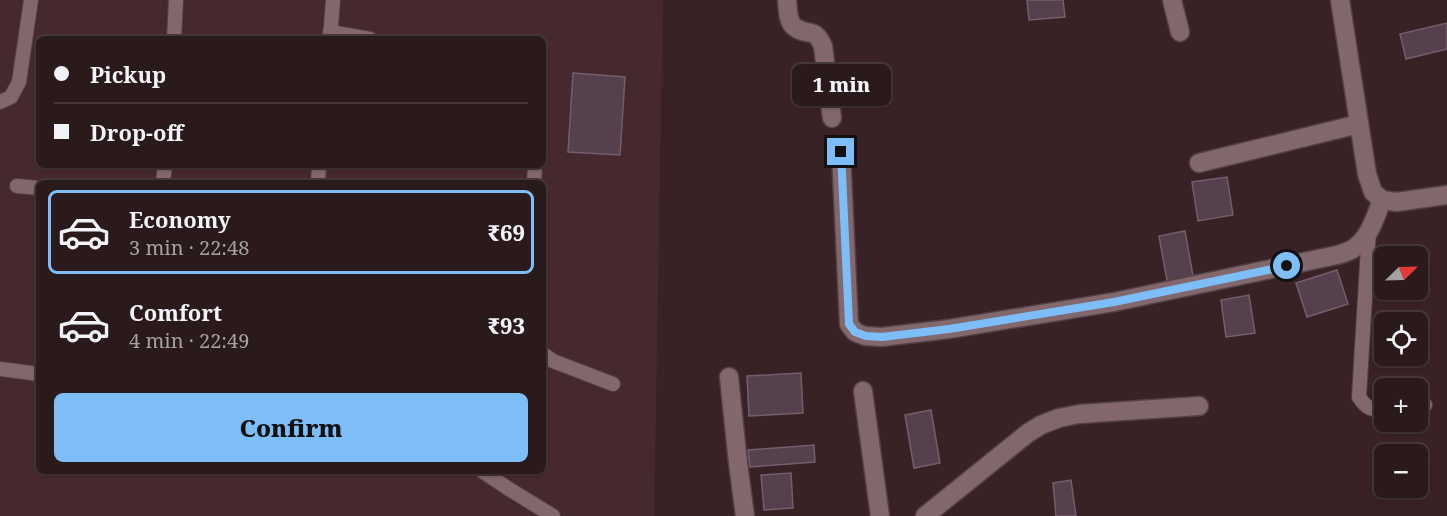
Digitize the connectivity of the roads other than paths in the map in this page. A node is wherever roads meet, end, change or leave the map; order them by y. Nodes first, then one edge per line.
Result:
1 (31, 0) edge
2 (176, 0) edge
3 (333, 0) edge
4 (787, 0) edge
5 (1172, 0) edge
6 (1340, 0) edge
7 (1180, 32) dead end
8 (174, 36) edge
9 (330, 36) edge
10 (0, 102) edge
11 (832, 118) dead end
12 (1359, 124) junction
13 (841, 152) dead end
14 (1199, 163) dead end
15 (17, 186) dead end
16 (36, 188) edge
17 (1447, 195) edge
18 (1382, 201) junction
19 (1369, 231) junction
20 (546, 356) edge
21 (0, 369) edge
22 (36, 374) edge
23 (729, 377) dead end
24 (613, 384) dead end
25 (863, 391) dead end
26 (1199, 406) dead end
27 (1374, 409) edge
28 (486, 474) edge
29 (553, 516) edge
30 (745, 516) edge
31 (880, 516) edge
32 (925, 516) edge

1 - 10 lane
2 - 8 lane
3 - 9 lane
4 - 11 street
5 - 7 street
6 - 12 street
12 - 14 street
12 - 18 street
13 - 19 street
15 - 16 lane
17 - 18 street
18 - 19 street
19 - 27 lane
20 - 24 lane
21 - 22 lane
23 - 30 street
25 - 31 street
26 - 32 street
28 - 29 lane

